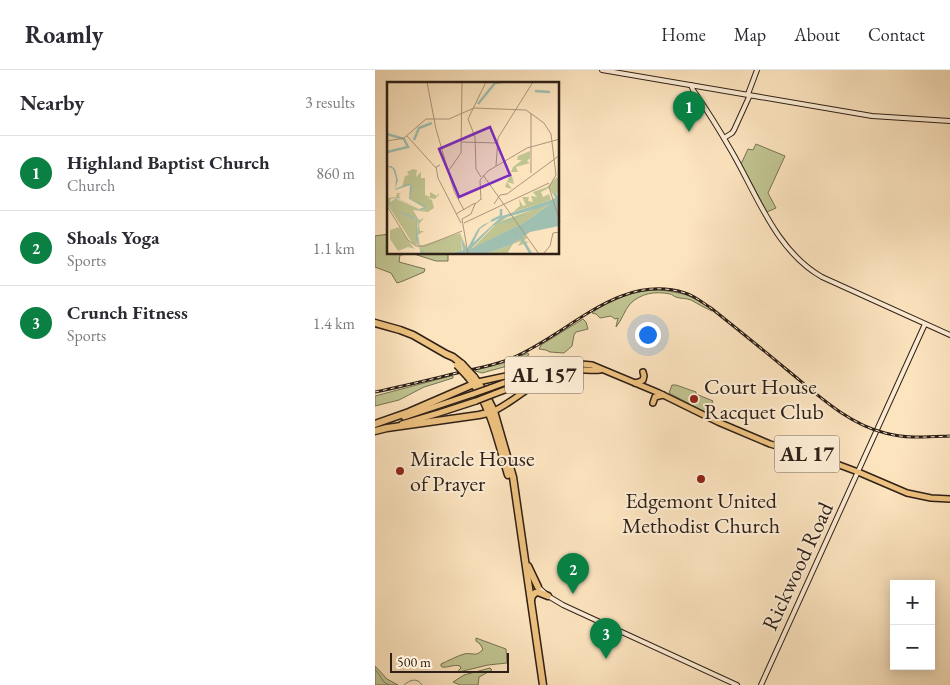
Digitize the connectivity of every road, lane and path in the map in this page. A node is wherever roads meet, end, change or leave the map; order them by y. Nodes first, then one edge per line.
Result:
1 (602, 70) edge
2 (757, 70) edge
3 (691, 85) junction
4 (749, 94) junction
5 (950, 121) edge
6 (724, 138) junction
7 (375, 323) edge
8 (925, 324) junction
9 (950, 335) edge
10 (562, 364) junction
11 (597, 368) junction
12 (603, 370) junction
13 (643, 372) dead end
14 (473, 379) junction
15 (635, 383) junction
16 (663, 395) junction
17 (653, 403) dead end
18 (504, 406) junction
19 (491, 412) junction
20 (479, 415) junction
21 (495, 422) junction
22 (378, 423) edge
23 (381, 430) edge
24 (857, 472) junction
25 (950, 499) edge
26 (525, 562) junction
27 (526, 580) junction
28 (538, 587) junction
29 (548, 596) junction
30 (531, 601) junction
31 (541, 685) edge
32 (737, 685) edge
33 (761, 685) edge

1 - 3 main road
2 - 4 main road
3 - 4 main road
3 - 6 main road
4 - 5 main road
4 - 6 main road
6 - 8 main road
7 - 14 highway, bridge
8 - 9 main road
8 - 24 main road, Rickwood Road
10 - 11 main road, AL 17
10 - 14 main road, AL 17
10 - 22 main road, AL 157, bridge
11 - 12 main road, AL 17
11 - 23 main road, AL 157, bridge
12 - 15 main road, AL 17
12 - 18 main road, AL 17
13 - 15 main road
14 - 19 highway
14 - 22 highway
15 - 16 main road, AL 17
16 - 17 main road
16 - 24 main road, AL 17
18 - 19 main road, AL 17
18 - 21 main road
19 - 20 highway
19 - 21 highway
20 - 21 highway
20 - 23 highway
21 - 26 highway
21 - 27 highway
24 - 25 main road, AL 17
24 - 33 main road, Rickwood Road
26 - 27 highway
26 - 28 highway
27 - 28 main road
27 - 30 highway
27 - 31 highway
28 - 29 main road
29 - 30 highway
29 - 32 main road
30 - 31 highway

